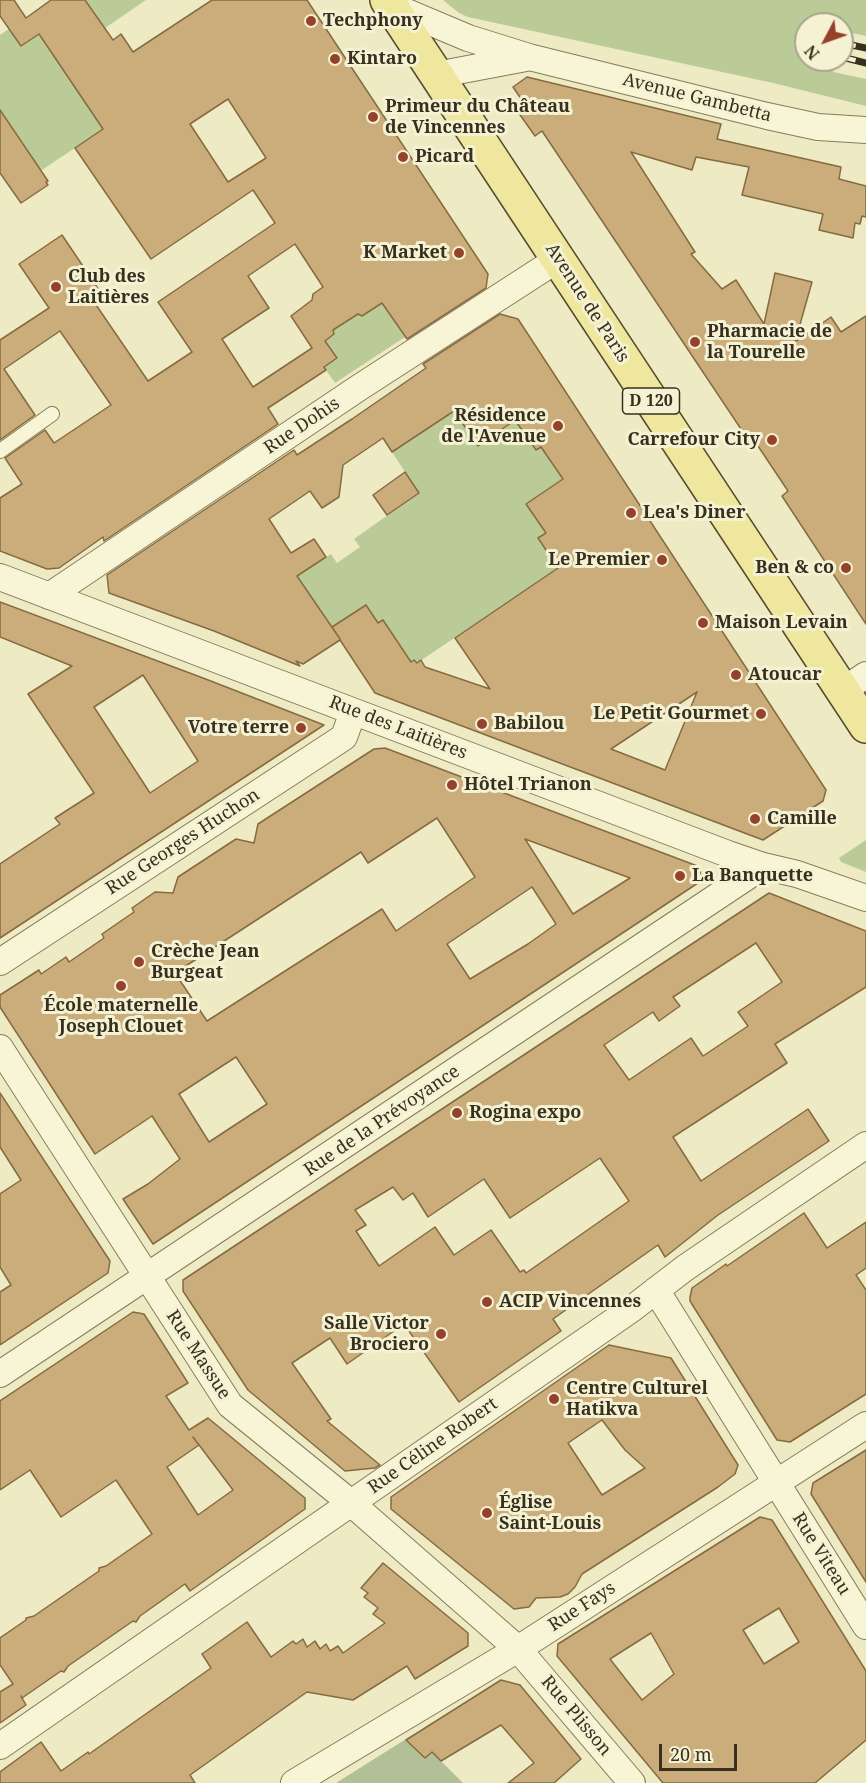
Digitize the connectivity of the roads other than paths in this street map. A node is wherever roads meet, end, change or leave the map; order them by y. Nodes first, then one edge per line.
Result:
1 (388, 3) edge
2 (529, 57) junction
3 (436, 75) junction
4 (866, 130) edge
5 (558, 260) junction
6 (52, 414) dead end
7 (0, 452) edge
8 (0, 577) edge
9 (50, 596) junction
10 (854, 683) edge
11 (353, 712) junction
12 (866, 726) edge
13 (763, 866) junction
14 (866, 898) edge
15 (0, 962) edge
16 (0, 1048) edge
17 (866, 1145) edge
18 (147, 1277) junction
19 (656, 1290) junction
20 (0, 1374) edge
21 (866, 1425) edge
22 (777, 1481) junction
23 (351, 1503) junction
24 (866, 1626) edge
25 (518, 1649) junction
26 (0, 1746) edge
27 (294, 1783) edge
28 (632, 1783) edge

1 - 2 street, Avenue Gambetta
1 - 3 main road, Avenue de Paris / D 120
2 - 3 street, Avenue Gambetta
2 - 4 street, Avenue Gambetta
3 - 5 main road, Avenue de Paris / D 120
5 - 9 street, Rue Dohis
5 - 10 main road, Avenue de Paris / D 120
6 - 7 lane
8 - 9 street, Rue des Laitières
9 - 11 street, Rue des Laitières
10 - 12 main road, Avenue de Paris / D 120
11 - 13 street, Rue des Laitières
11 - 15 street, Rue Georges Huchon
13 - 14 street, Rue des Laitières
13 - 18 street, Rue de la Prévoyance
16 - 18 street, Rue Massue
17 - 19 street, Rue Céline Robert
18 - 20 street, Rue de la Prévoyance
18 - 23 street, Rue Massue
19 - 22 street, Rue Viteau
19 - 23 street, Rue Céline Robert
21 - 22 street, Rue Fays
22 - 24 street, Rue Viteau
22 - 25 street, Rue Fays
23 - 25 street, Rue Massue
23 - 26 street, Rue Céline Robert
25 - 27 street, Rue Fays
25 - 28 street, Rue Plisson

